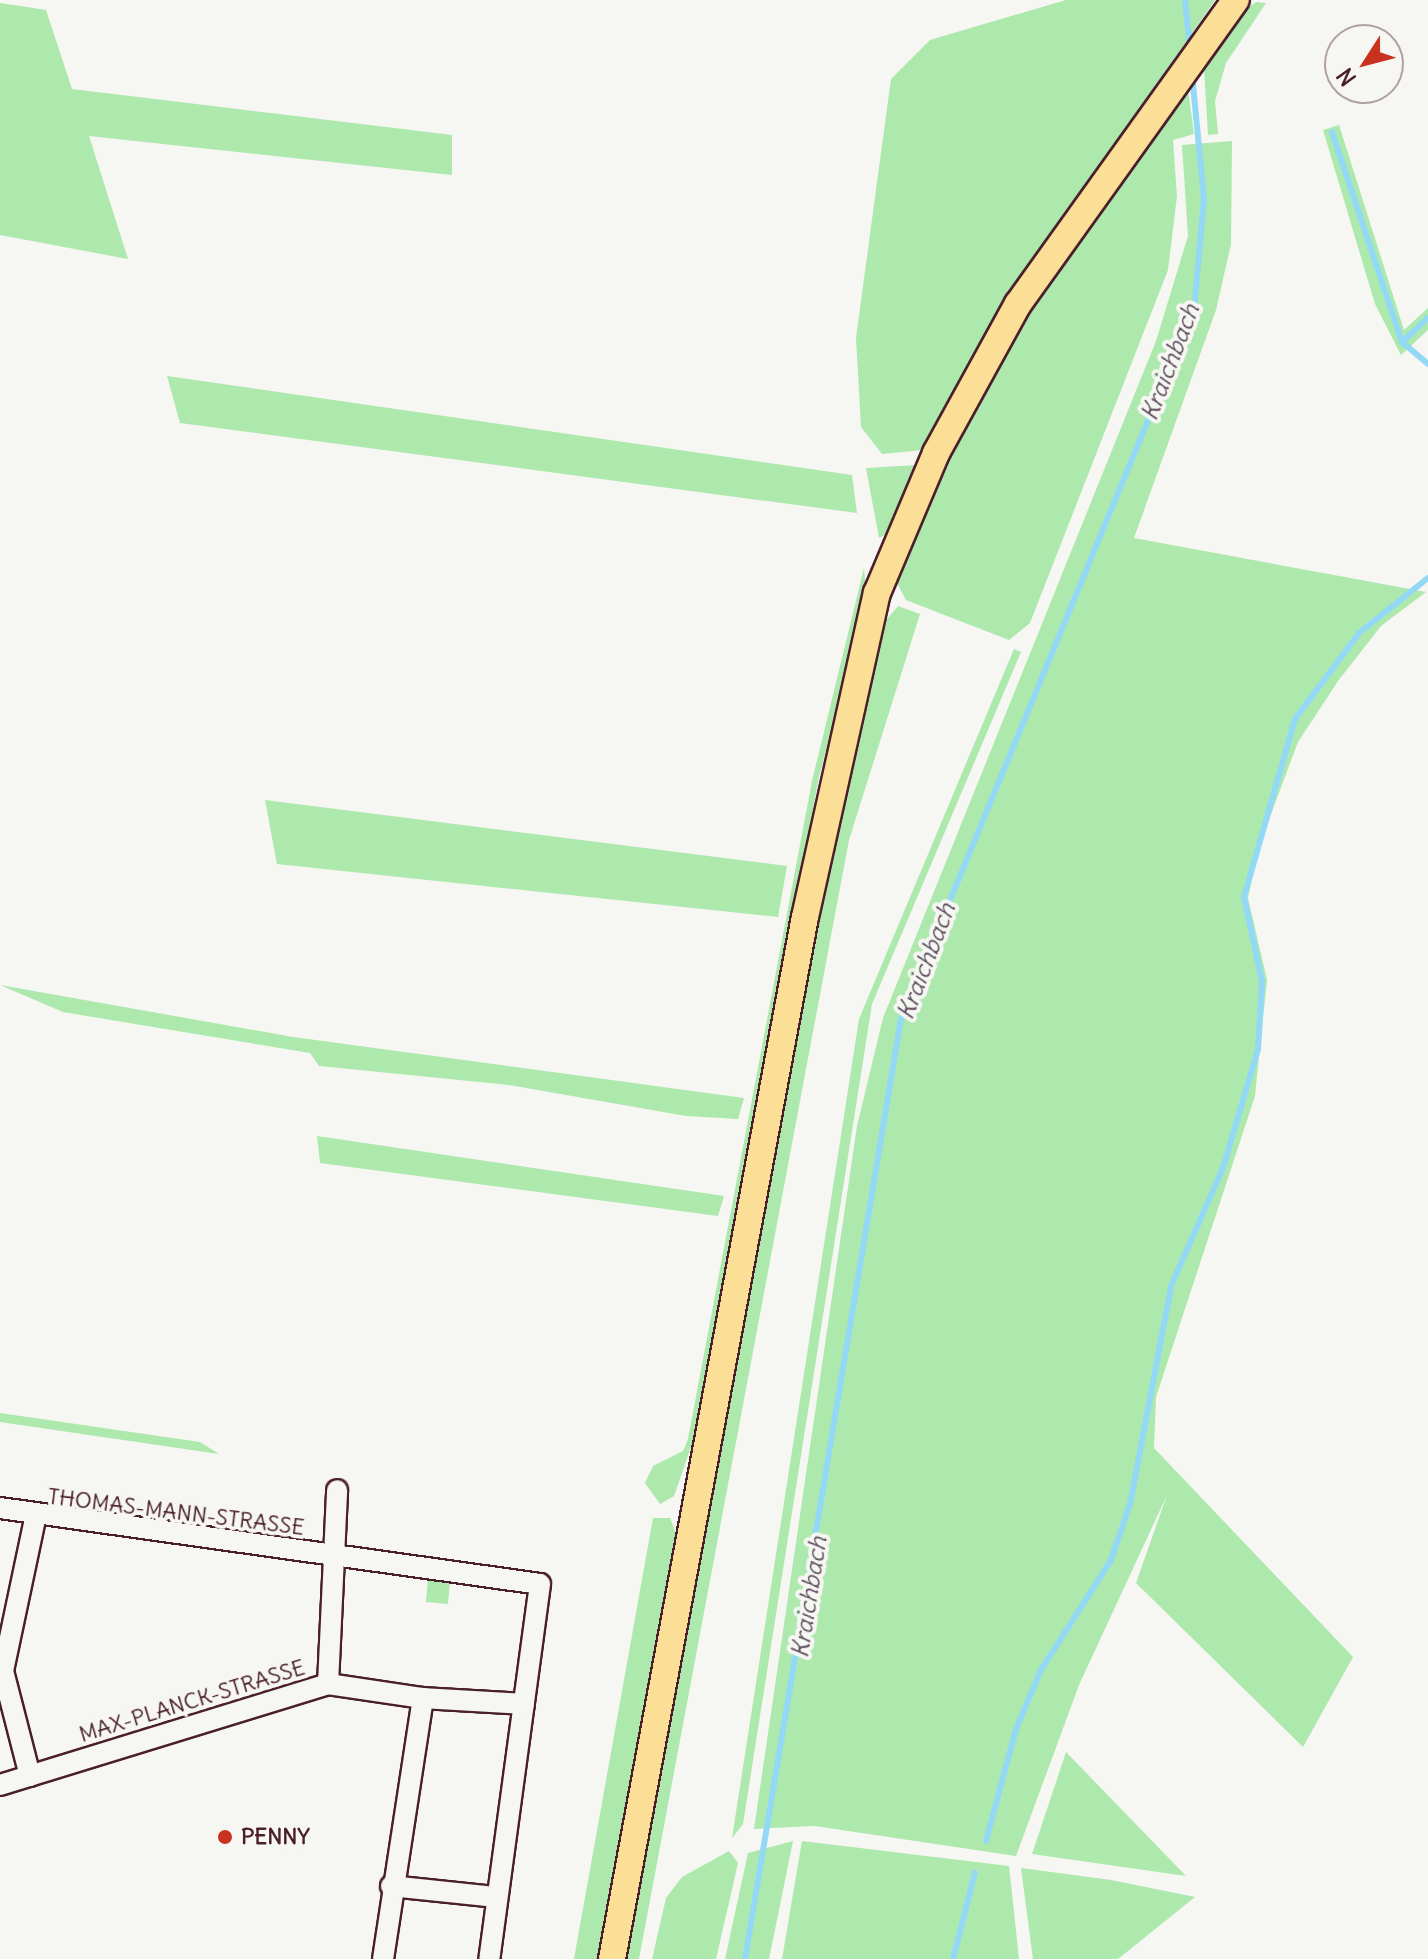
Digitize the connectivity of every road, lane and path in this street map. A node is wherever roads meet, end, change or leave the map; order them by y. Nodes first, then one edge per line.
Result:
1 (1236, 0) edge
2 (337, 1490) dead end
3 (0, 1508) edge
4 (36, 1515) junction
5 (334, 1556) junction
6 (328, 1684) junction
7 (423, 1698) junction
8 (524, 1704) junction
9 (30, 1776) junction
10 (0, 1785) edge
11 (391, 1886) junction
12 (496, 1897) junction
13 (383, 1959) edge
14 (489, 1959) edge
15 (612, 1959) edge

1 - 15 main road
2 - 5 street, THOMAS-MANN-STRASSE
3 - 4 street
4 - 5 street, THOMAS-MANN-STRASSE
4 - 9 street, THOMAS-MANN-STRASSE
5 - 6 street, THOMAS-MANN-STRASSE
5 - 8 street
6 - 7 street, MAX-PLANCK-STRASSE
6 - 9 street, MAX-PLANCK-STRASSE
7 - 8 street, MAX-PLANCK-STRASSE
7 - 11 street
8 - 12 street
9 - 10 street, MAX-PLANCK-STRASSE
11 - 12 street
11 - 13 street
12 - 14 street

